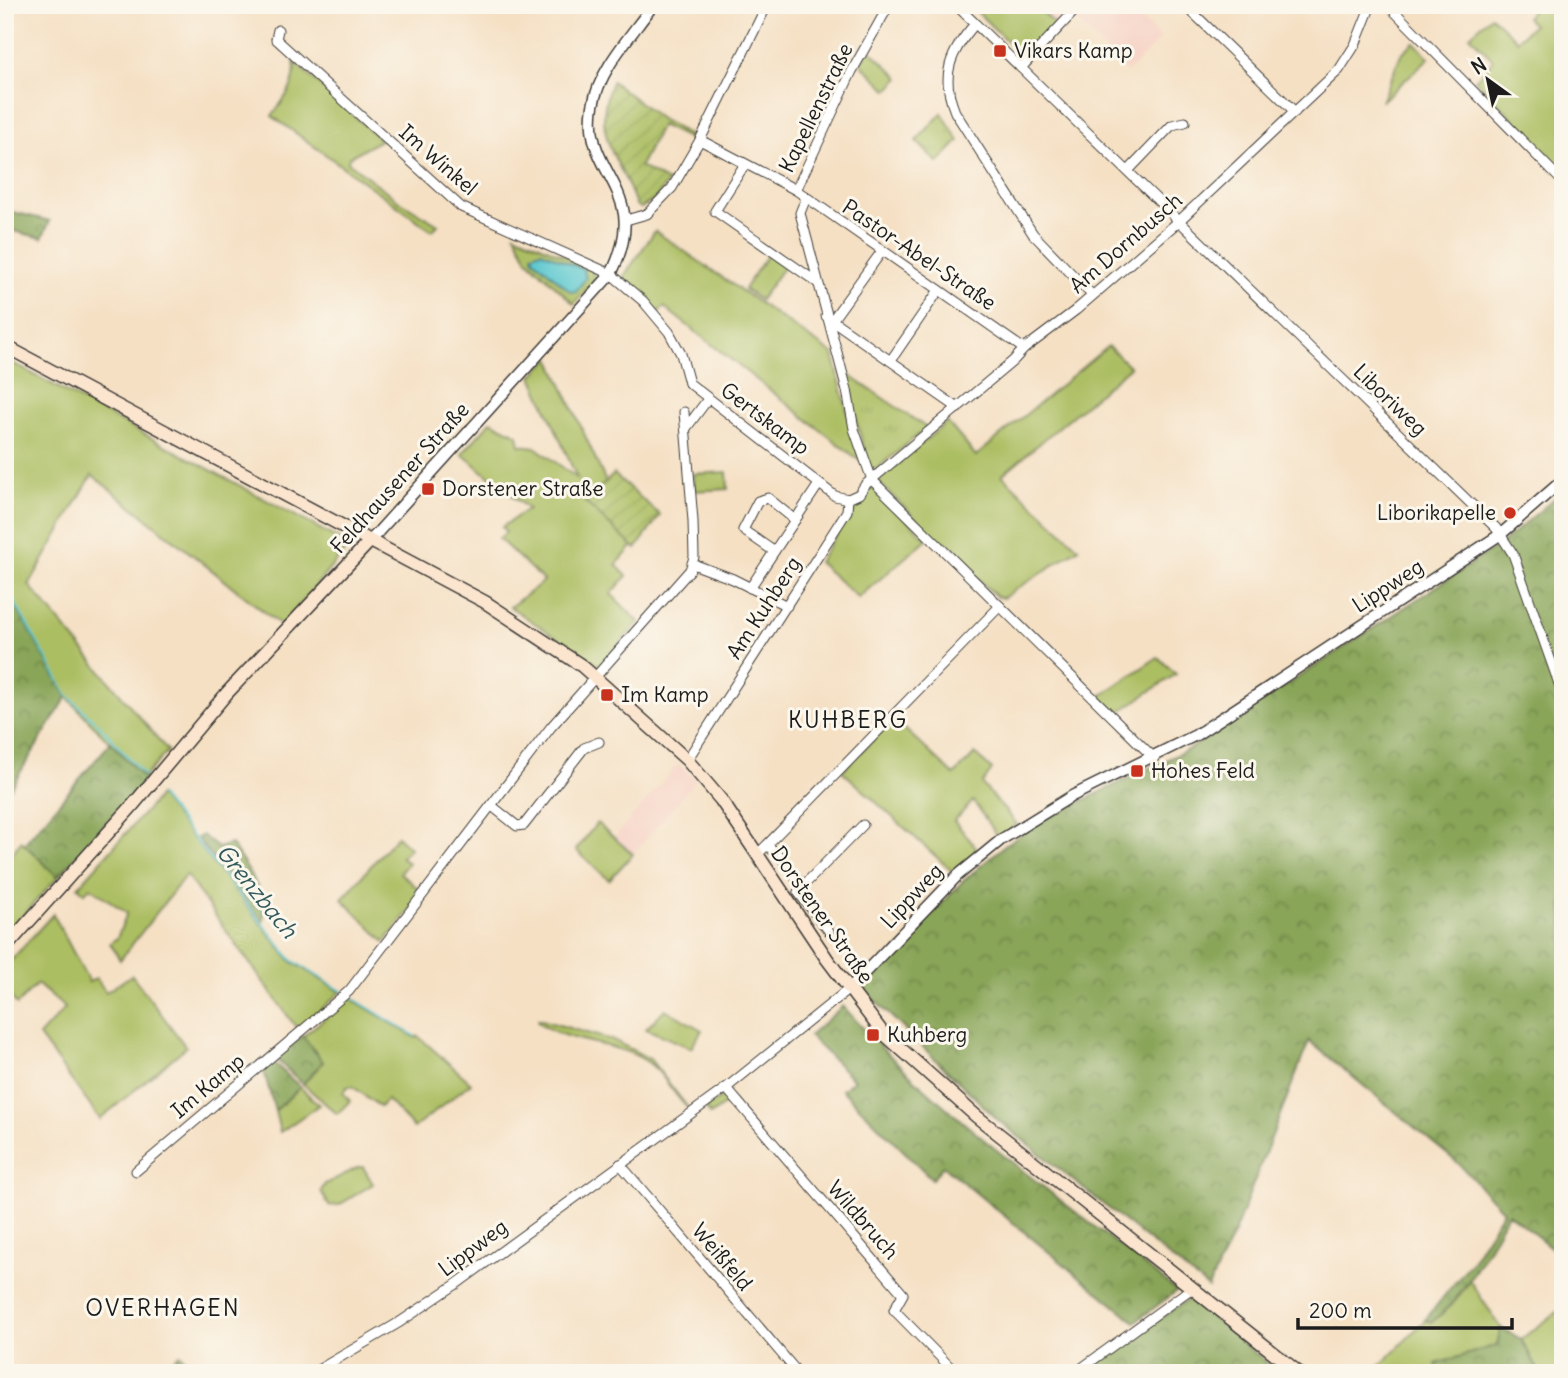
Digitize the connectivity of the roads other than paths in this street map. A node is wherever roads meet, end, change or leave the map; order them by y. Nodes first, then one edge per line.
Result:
1 (653, 5) edge
2 (767, 5) edge
3 (889, 5) edge
4 (956, 5) edge
5 (1080, 5) edge
6 (1185, 5) edge
7 (1371, 5) edge
8 (1388, 5) edge
9 (975, 23) junction
10 (278, 30) dead end
11 (1021, 68) junction
12 (1295, 112) junction
13 (1185, 122) dead end
14 (700, 140) junction
15 (745, 164) junction
16 (1128, 171) junction
17 (1563, 183) edge
18 (796, 190) junction
19 (806, 198) junction
20 (626, 220) junction
21 (1179, 221) junction
22 (882, 251) junction
23 (611, 274) junction
24 (818, 283) junction
25 (939, 290) junction
26 (1092, 295) junction
27 (830, 317) junction
28 (5, 346) edge
29 (1024, 349) junction
30 (891, 360) junction
31 (708, 399) junction
32 (958, 408) junction
33 (684, 412) dead end
34 (687, 427) junction
35 (872, 480) junction
36 (1563, 480) edge
37 (819, 484) junction
38 (848, 499) junction
39 (795, 520) junction
40 (1501, 534) junction
41 (370, 541) junction
42 (772, 550) junction
43 (693, 564) junction
44 (750, 588) junction
45 (787, 606) junction
46 (1000, 606) junction
47 (595, 677) junction
48 (1563, 695) edge
49 (599, 742) dead end
50 (1154, 758) junction
51 (687, 760) junction
52 (492, 806) junction
53 (863, 825) dead end
54 (768, 846) junction
55 (757, 855) junction
56 (802, 887) junction
57 (829, 931) dead end
58 (5, 948) edge
59 (849, 989) junction
60 (726, 1088) junction
61 (620, 1164) junction
62 (136, 1171) dead end
63 (1192, 1288) junction
64 (313, 1373) edge
65 (798, 1373) edge
66 (956, 1373) edge
67 (1075, 1373) edge
68 (1299, 1373) edge

1 - 20 street
2 - 14 street
3 - 18 street, Kapellenstraße
4 - 9 street, Liboriweg
5 - 11 street
6 - 12 street
7 - 12 street, Am Dornbusch
8 - 17 street
9 - 11 street, Liboriweg
9 - 26 street
10 - 23 street, Im Winkel
11 - 16 street, Liboriweg
12 - 21 street, Am Dornbusch
13 - 16 street
14 - 15 street, Pastor-Abel-Straße
14 - 20 street
15 - 18 street, Pastor-Abel-Straße
15 - 24 street
16 - 21 street, Liboriweg
18 - 19 street, Pastor-Abel-Straße
19 - 22 street, Pastor-Abel-Straße
19 - 24 street
20 - 23 street, Feldhausener Straße
21 - 26 street, Am Dornbusch
21 - 40 street, Liboriweg
22 - 25 street, Pastor-Abel-Straße
22 - 27 street
23 - 31 street, Gertskamp
23 - 41 street, Feldhausener Straße
24 - 27 street
25 - 29 street, Pastor-Abel-Straße
25 - 30 street
26 - 29 street, Am Dornbusch
27 - 30 street
27 - 35 street
28 - 41 main road, Dorstener Straße
29 - 32 street, Am Dornbusch
30 - 32 street
31 - 34 street
31 - 37 street, Gertskamp
32 - 35 street, Am Dornbusch
33 - 34 street
34 - 43 street
35 - 38 street, Am Kuhberg
35 - 46 street
36 - 40 street, Lippweg
37 - 38 street, Gertskamp
37 - 39 street, Gertskamp
38 - 45 street, Am Kuhberg
39 - 42 street, Gertskamp
39 - 42 street
40 - 48 street, Liboriweg
40 - 50 street, Lippweg
41 - 47 main road, Dorstener Straße
41 - 58 main road, Feldhausener Straße
42 - 44 street, Gertskamp
43 - 44 street
43 - 47 street, Im Kamp
44 - 45 street
45 - 51 street, Am Kuhberg
46 - 50 street
46 - 54 street
47 - 51 main road, Dorstener Straße
47 - 52 street, Im Kamp
49 - 52 street
50 - 59 street, Lippweg
51 - 55 main road, Dorstener Straße
52 - 62 street, Im Kamp
53 - 56 street
54 - 55 street
54 - 56 street
55 - 59 main road, Dorstener Straße
56 - 57 street
59 - 60 street, Lippweg
59 - 63 main road, Dorstener Straße
60 - 61 street, Lippweg
60 - 66 street, Wildbruch
61 - 64 street, Lippweg
61 - 65 street, Weißfeld
63 - 67 street
63 - 68 main road, Dorstener Straße

